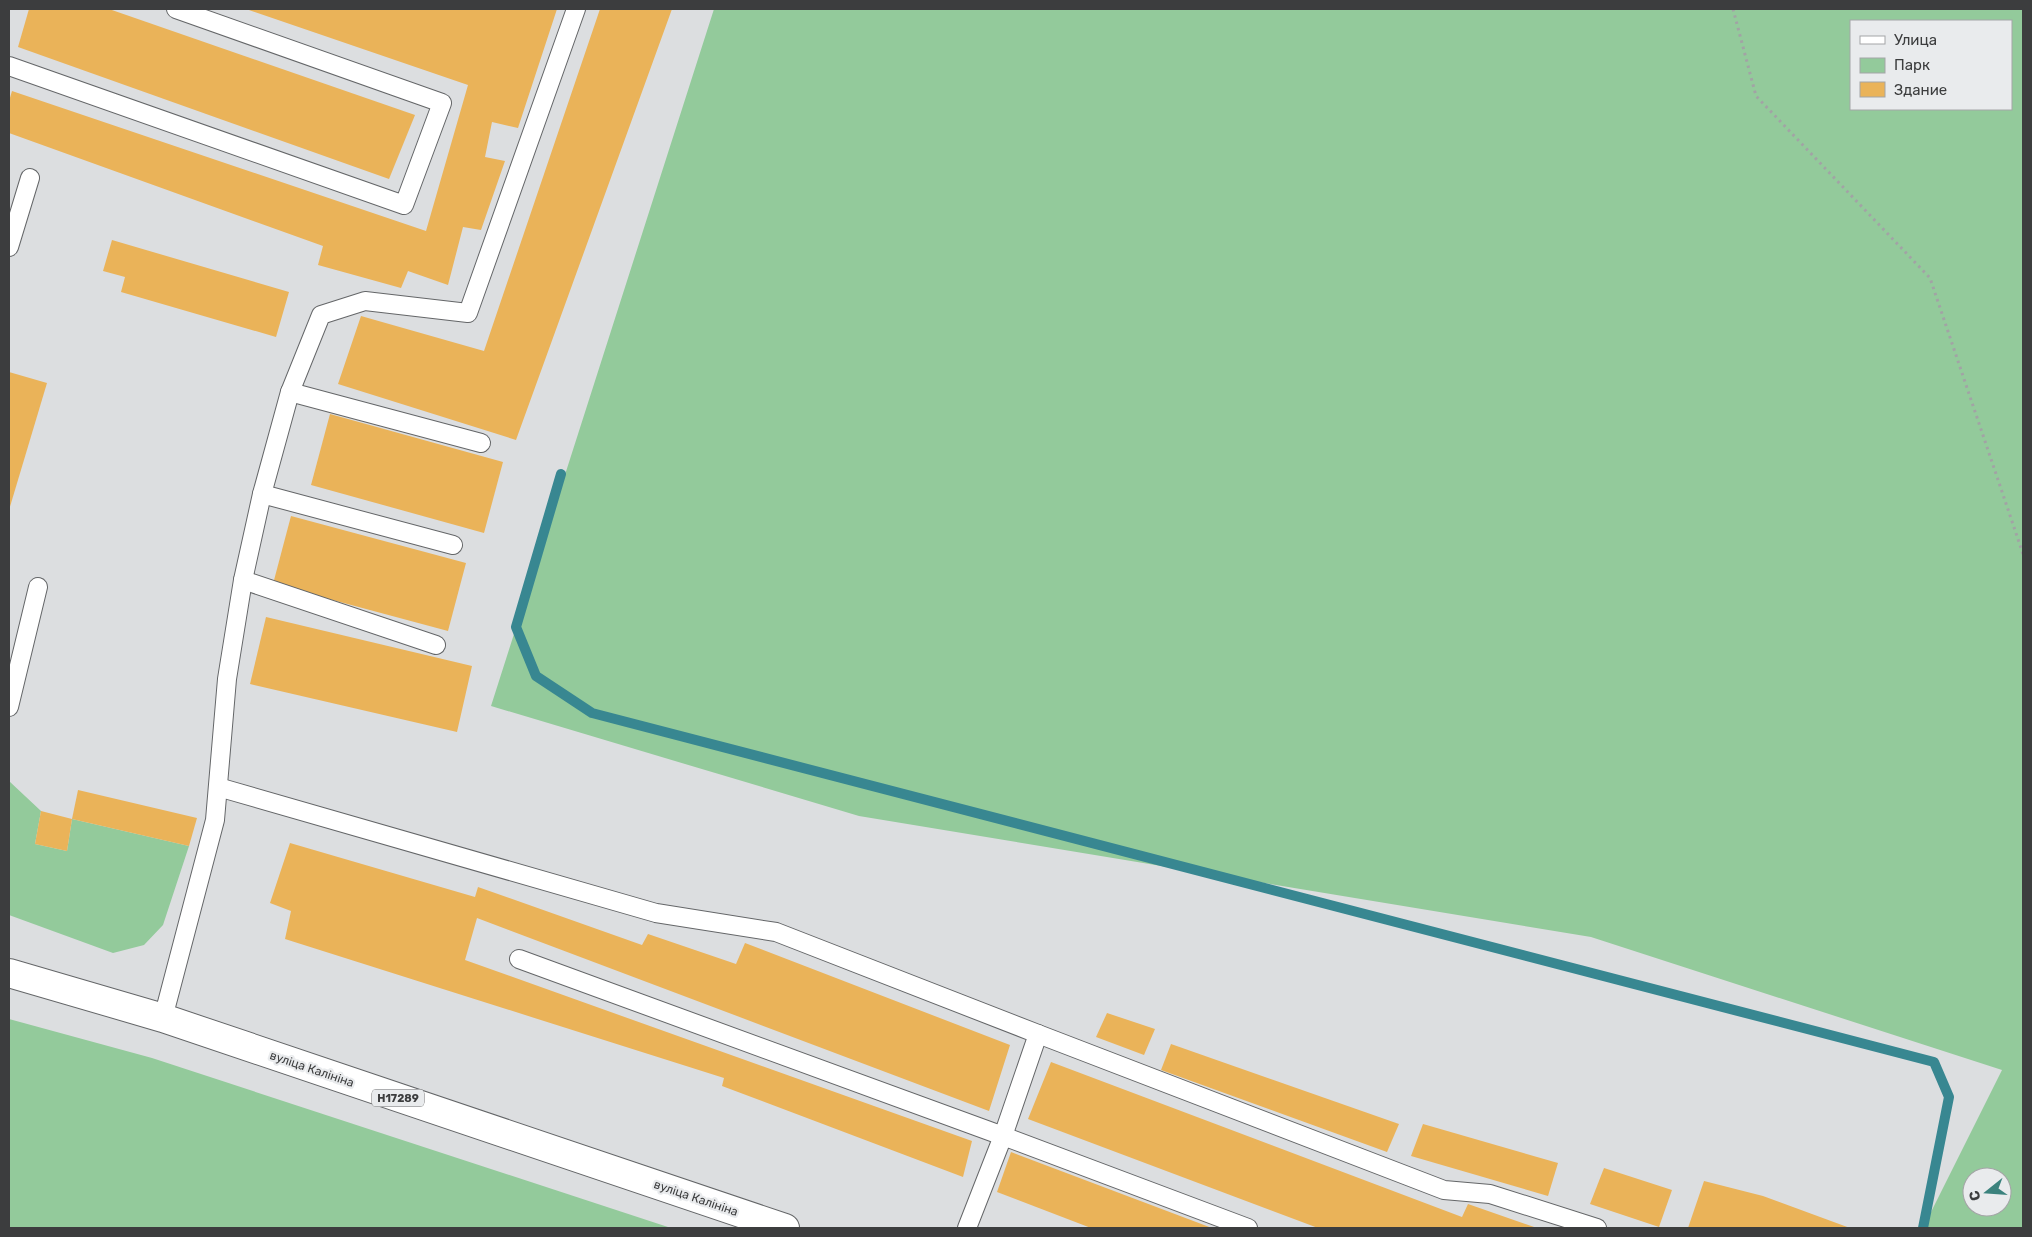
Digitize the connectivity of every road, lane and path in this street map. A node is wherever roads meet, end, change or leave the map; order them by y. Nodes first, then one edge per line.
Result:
1 (176, 9) edge
2 (576, 9) edge
3 (1733, 9) edge
4 (9, 66) edge
5 (30, 178) dead end
6 (9, 247) edge
7 (290, 392) junction
8 (480, 443) dead end
9 (262, 494) junction
10 (453, 544) dead end
11 (2023, 554) edge
12 (243, 580) junction
13 (38, 587) dead end
14 (436, 645) dead end
15 (9, 707) edge
16 (218, 787) junction
17 (518, 959) dead end
18 (9, 973) edge
19 (164, 1018) junction
20 (1038, 1034) junction
21 (1003, 1136) junction
22 (785, 1228) edge
23 (968, 1228) edge
24 (1248, 1228) edge
25 (1597, 1228) edge

1 - 4 lane
2 - 7 lane
3 - 11 path
5 - 6 lane
7 - 8 lane
7 - 9 lane
9 - 10 lane
9 - 12 lane
12 - 14 lane
12 - 16 lane
13 - 15 lane
16 - 19 lane
16 - 20 lane
17 - 21 lane
18 - 19 main road, вуліца Калініна / Н17289
19 - 22 main road, вуліца Калініна / Н17289
20 - 21 lane
20 - 25 lane
21 - 23 lane
21 - 24 lane

